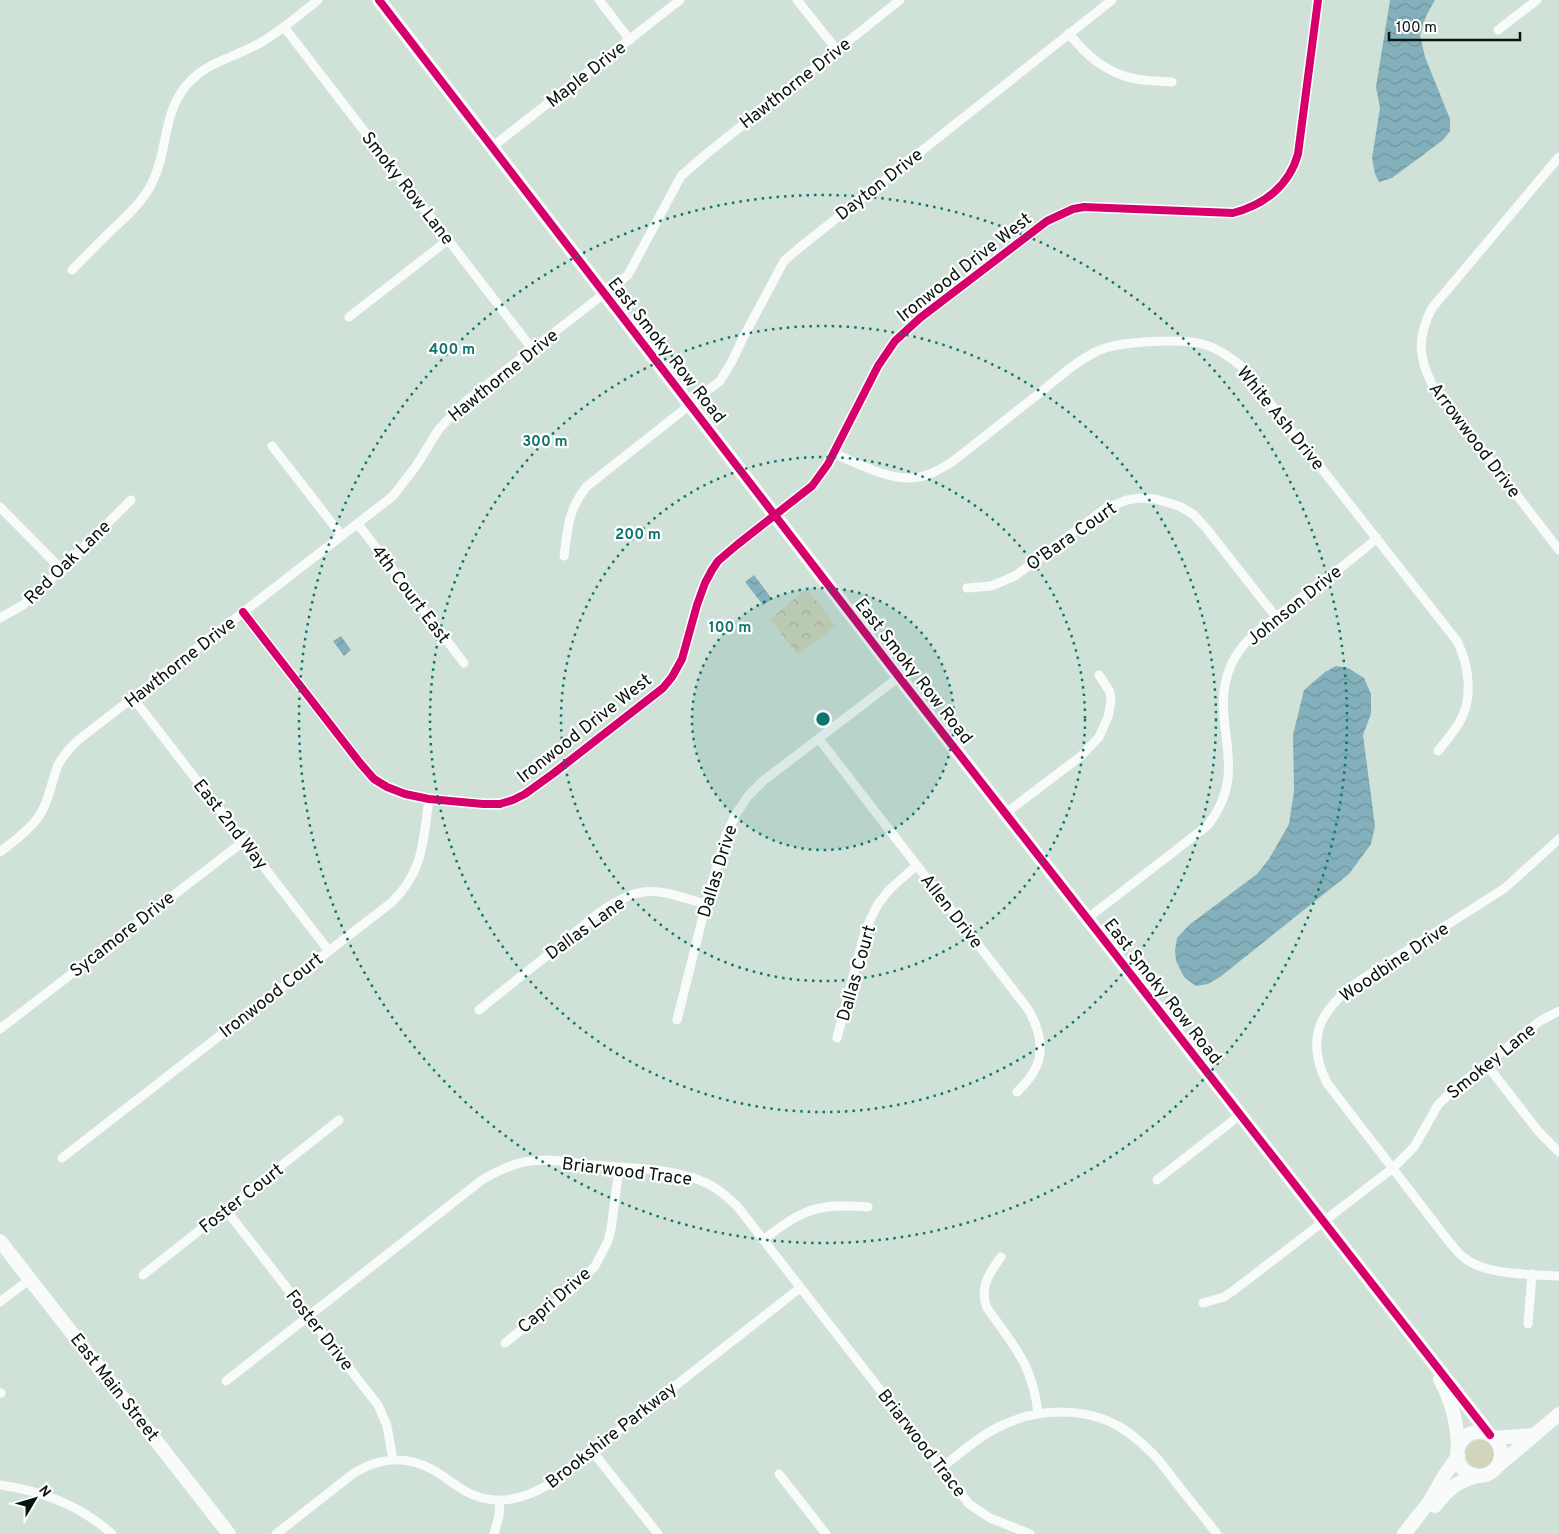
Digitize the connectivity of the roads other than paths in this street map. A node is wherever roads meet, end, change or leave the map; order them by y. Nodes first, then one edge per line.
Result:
1 (318, 0) edge
2 (379, 0) edge
3 (599, 0) edge
4 (680, 0) edge
5 (797, 0) edge
6 (900, 0) edge
7 (1112, 0) edge
8 (1318, 0) edge
9 (1537, 0) edge
10 (284, 27) junction
11 (1498, 30) dead end
12 (1070, 33) junction
13 (630, 40) junction
14 (837, 50) junction
15 (1172, 82) dead end
16 (492, 147) junction
17 (1559, 157) edge
18 (448, 240) junction
19 (72, 270) dead end
20 (605, 294) junction
21 (349, 317) dead end
22 (533, 350) junction
23 (690, 405) junction
24 (272, 446) dead end
25 (833, 453) junction
26 (130, 500) dead end
27 (0, 507) edge
28 (775, 515) junction
29 (358, 524) junction
30 (342, 536) junction
31 (1377, 538) junction
32 (1559, 550) edge
33 (564, 556) dead end
34 (61, 569) junction
35 (968, 588) dead end
36 (244, 612) junction
37 (1276, 617) junction
38 (0, 618) edge
39 (464, 663) dead end
40 (1099, 675) dead end
41 (899, 677) junction
42 (133, 698) junction
43 (819, 740) junction
44 (1438, 751) dead end
45 (429, 799) junction
46 (1006, 813) junction
47 (1559, 839) edge
48 (244, 840) junction
49 (0, 852) edge
50 (917, 865) junction
51 (706, 904) junction
52 (1088, 918) junction
53 (329, 951) junction
54 (479, 1010) dead end
55 (1559, 1011) edge
56 (677, 1020) dead end
57 (0, 1029) edge
58 (837, 1038) dead end
59 (1486, 1064) junction
60 (1018, 1092) dead end
61 (1240, 1115) junction
62 (340, 1120) dead end
63 (1559, 1152) edge
64 (62, 1158) dead end
65 (619, 1168) junction
66 (1392, 1168) junction
67 (1157, 1180) dead end
68 (868, 1208) dead end
69 (226, 1210) junction
70 (1323, 1222) junction
71 (763, 1240) junction
72 (0, 1241) edge
73 (1001, 1257) dead end
74 (1532, 1274) junction
75 (143, 1275) dead end
76 (1559, 1276) edge
77 (30, 1279) junction
78 (800, 1288) junction
79 (0, 1302) edge
80 (1203, 1303) dead end
81 (309, 1316) junction
82 (1528, 1324) dead end
83 (505, 1343) dead end
84 (1429, 1358) junction
85 (226, 1381) dead end
86 (1038, 1414) junction
87 (1559, 1414) edge
88 (1534, 1434) junction
89 (1492, 1437) junction
90 (592, 1451) junction
91 (1458, 1453) junction
92 (393, 1460) junction
93 (1498, 1465) junction
94 (941, 1468) junction
95 (779, 1474) dead end
96 (1478, 1476) junction
97 (0, 1485) edge
98 (500, 1500) junction
99 (1008, 1530) edge
100 (112, 1534) edge
101 (229, 1534) edge
102 (276, 1534) edge
103 (494, 1534) edge
104 (658, 1534) edge
105 (826, 1534) edge
106 (1030, 1534) edge
107 (1217, 1534) edge
108 (1405, 1534) edge

1 - 10 street
2 - 16 street, East Smoky Row Road
3 - 13 street
4 - 13 street, Maple Drive
5 - 14 street
6 - 14 street, Hawthorne Drive
7 - 12 street, Dayton Drive
8 - 25 street, Ironwood Drive West
9 - 11 street
10 - 18 street, Smoky Row Lane
10 - 19 street
12 - 15 street
12 - 23 street, Dayton Drive
13 - 16 street, Maple Drive
14 - 20 street, Hawthorne Drive
16 - 20 street, East Smoky Row Road
17 - 32 street, Arrowwood Drive
18 - 21 street
18 - 22 street, Smoky Row Lane
20 - 22 street, Hawthorne Drive
20 - 23 street, East Smoky Row Road
22 - 29 street, Hawthorne Drive
23 - 28 street, East Smoky Row Road
23 - 33 street, Dayton Drive
24 - 30 street
25 - 28 street, Ironwood Drive West
25 - 31 street, White Ash Drive
26 - 34 street, Red Oak Lane
27 - 34 street
28 - 41 street, East Smoky Row Road
28 - 45 street, Ironwood Drive West
29 - 30 street, Hawthorne Drive
29 - 39 street, 4th Court East
30 - 36 street, Hawthorne Drive
31 - 37 street, Johnson Drive
31 - 44 street, White Ash Drive
34 - 38 street, Red Oak Lane
35 - 37 street, O'Bara Court
36 - 42 street, Hawthorne Drive
36 - 45 street, Ironwood Drive West
37 - 52 street, Johnson Drive
40 - 46 street
41 - 43 street, Dallas Drive
41 - 46 street, East Smoky Row Road
42 - 48 street, East 2nd Way
42 - 49 street, Hawthorne Drive
43 - 50 street, Allen Drive
43 - 51 street, Dallas Drive
45 - 53 street, Ironwood Court
46 - 52 street, East Smoky Row Road
47 - 66 street, Woodbine Drive
48 - 53 street, East 2nd Way
48 - 57 street, Sycamore Drive
50 - 58 street, Dallas Court
50 - 60 street, Allen Drive
51 - 54 street, Dallas Lane
51 - 56 street, Dallas Drive
52 - 61 street, East Smoky Row Road
53 - 64 street, Ironwood Court
55 - 59 street, Smokey Lane
59 - 63 street
59 - 66 street, Smokey Lane
61 - 67 street
61 - 70 street, East Smoky Row Road
62 - 69 street, Foster Court
65 - 71 street, Briarwood Trace
65 - 81 street, Briarwood Trace
65 - 83 street, Capri Drive
66 - 70 street, Smokey Lane
66 - 74 street, Woodbine Drive
68 - 71 street
69 - 75 street, Foster Court
69 - 81 street, Foster Drive
70 - 80 street, Smokey Lane
70 - 84 street, East Smoky Row Road
71 - 78 street, Briarwood Trace
72 - 77 street, East Main Street
73 - 86 street
74 - 76 street, Woodbine Drive
74 - 82 street
77 - 79 street
77 - 101 street, East Main Street
78 - 90 street, Brookshire Parkway
78 - 94 street, Briarwood Trace
81 - 85 street, Briarwood Trace
81 - 92 street, Foster Drive
84 - 89 street
84 - 91 street
86 - 94 street
86 - 107 street
87 - 88 street
88 - 89 street
88 - 93 street
89 - 91 street
89 - 93 street
90 - 98 street, Brookshire Parkway
90 - 104 street
91 - 96 street
91 - 108 street
92 - 98 street, Brookshire Parkway
92 - 102 street, Brookshire Parkway
93 - 96 street
94 - 99 street, Briarwood Trace
95 - 105 street
96 - 108 street
97 - 100 street
98 - 103 street
99 - 106 street, Briarwood Trace

